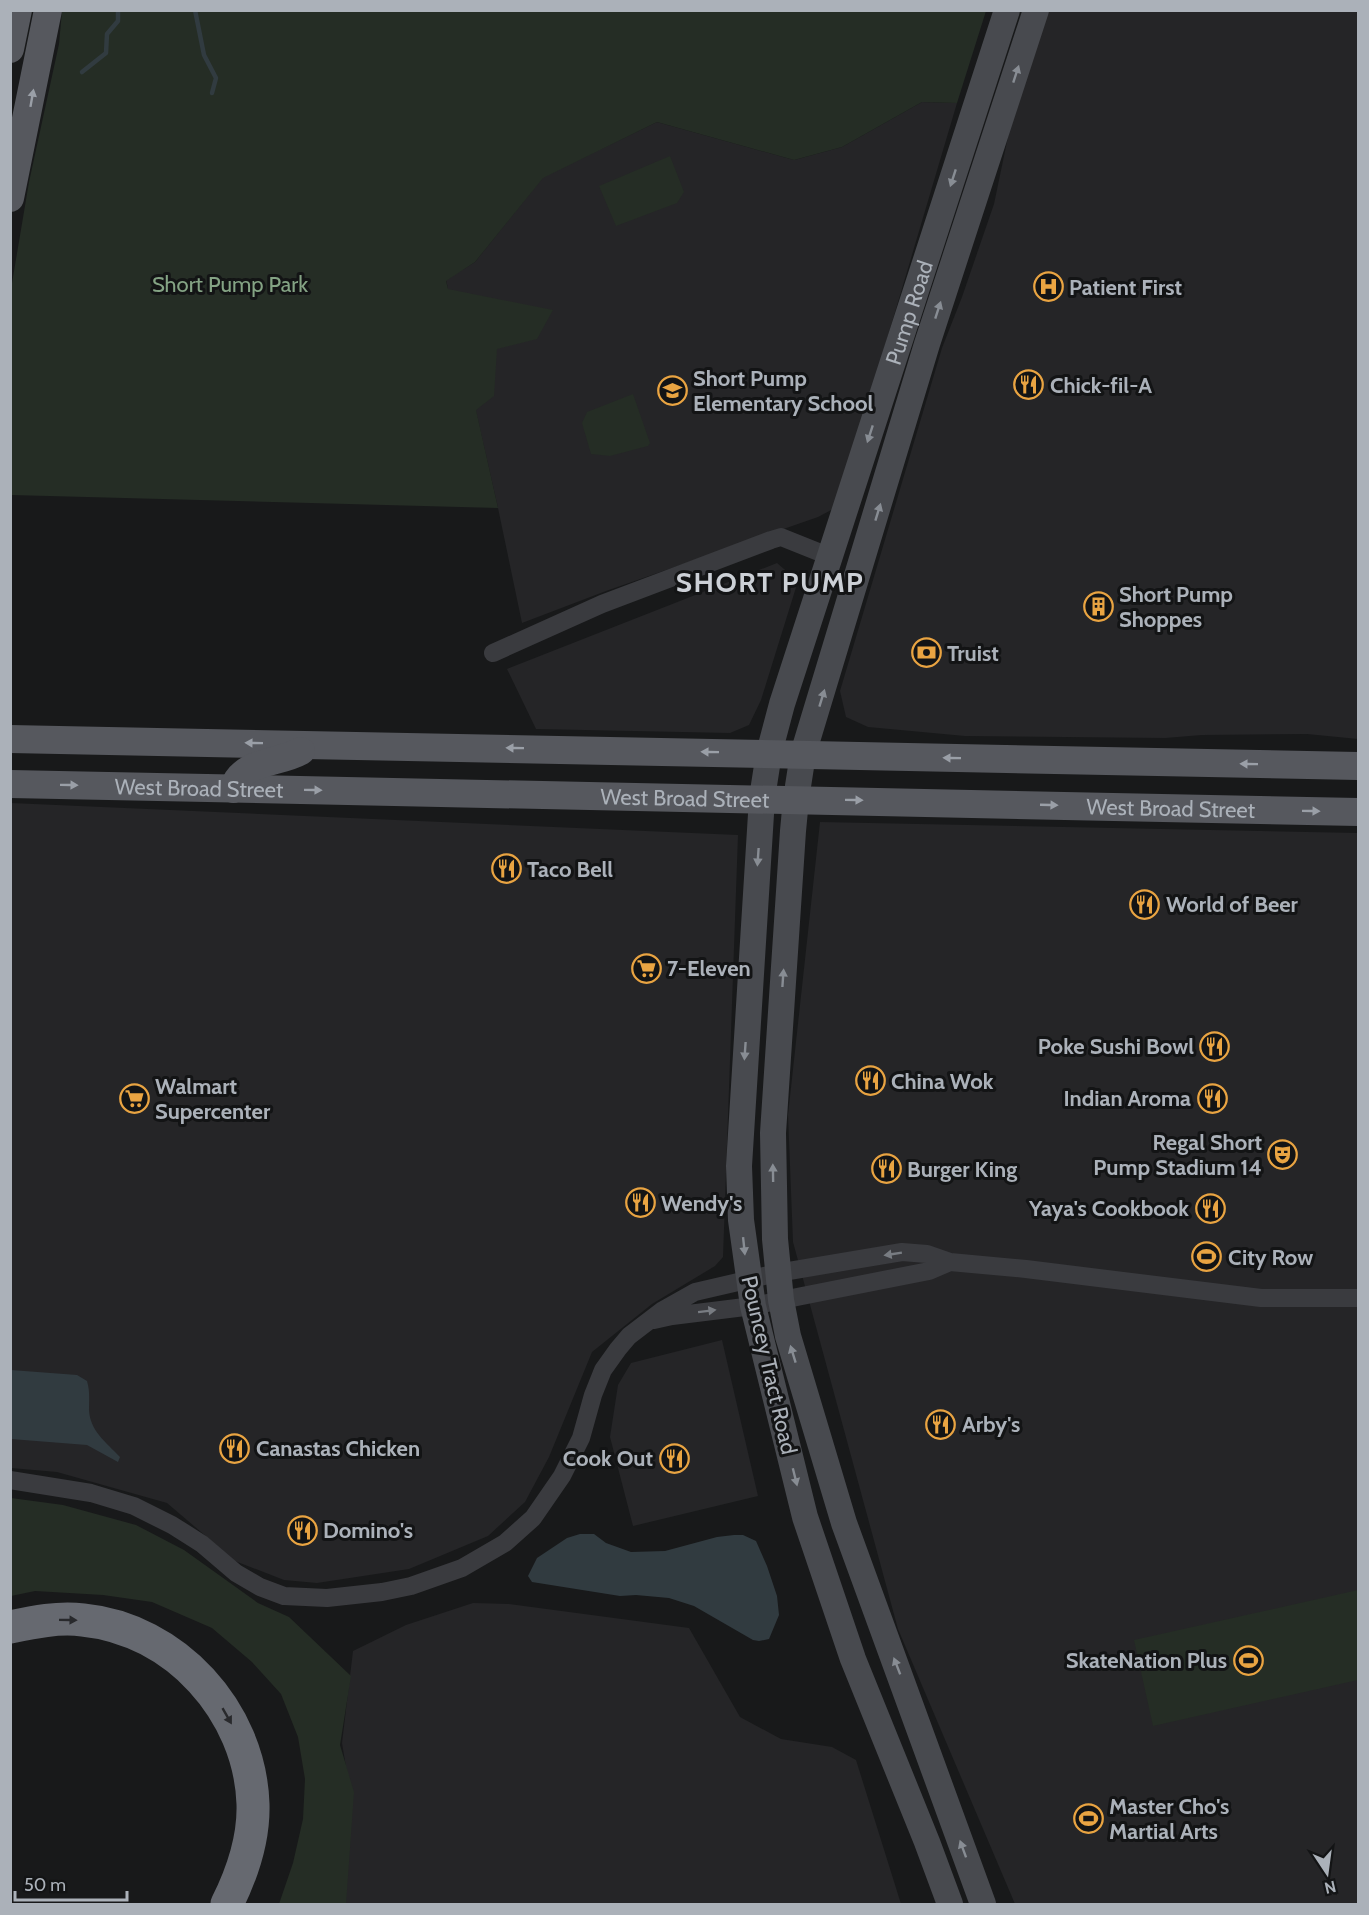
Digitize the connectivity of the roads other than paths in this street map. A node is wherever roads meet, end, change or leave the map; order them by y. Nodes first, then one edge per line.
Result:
1 (18, 10) edge
2 (48, 10) edge
3 (1007, 10) edge
4 (1036, 10) edge
5 (10, 50) edge
6 (10, 198) edge
7 (831, 557) junction
8 (493, 653) dead end
9 (10, 739) edge
10 (313, 744) junction
11 (769, 753) junction
12 (803, 754) junction
13 (1359, 766) edge
14 (10, 784) edge
15 (234, 789) junction
16 (762, 798) junction
17 (796, 799) junction
18 (1359, 812) edge
19 (950, 1262) junction
20 (777, 1273) junction
21 (748, 1279) junction
22 (1359, 1298) edge
23 (781, 1300) junction
24 (753, 1305) junction
25 (650, 1321) junction
26 (10, 1480) edge
27 (10, 1627) edge
28 (227, 1905) edge
29 (950, 1905) edge
30 (983, 1905) edge

1 - 5 main road
6 -> 2 main road
3 -> 7 main road, Pump Road
12 -> 4 main road, Pump Road
7 - 8 street
7 - 11 main road, Pump Road
10 -> 9 main road, West Broad Street
11 -> 10 main road, West Broad Street
10 - 15 main road
11 - 12 main road, West Broad Street
11 - 16 main road, Pouncey Tract Road
13 -> 12 main road, West Broad Street
12 - 17 main road, Pump Road
14 -> 15 main road, West Broad Street
15 -> 16 main road, West Broad Street
16 - 17 main road, West Broad Street
16 -> 21 main road, Pouncey Tract Road
17 -> 18 main road, West Broad Street
20 -> 17 main road, Pouncey Tract Road
19 -> 20 street
19 - 22 street
19 - 23 street
20 - 21 street
20 - 23 main road, Pouncey Tract Road
21 - 24 main road, Pouncey Tract Road
21 - 25 street
23 - 24 street
30 -> 23 main road, Pouncey Tract Road
25 -> 24 street
24 -> 29 main road, Pouncey Tract Road
25 - 26 street
27 -> 28 highway

